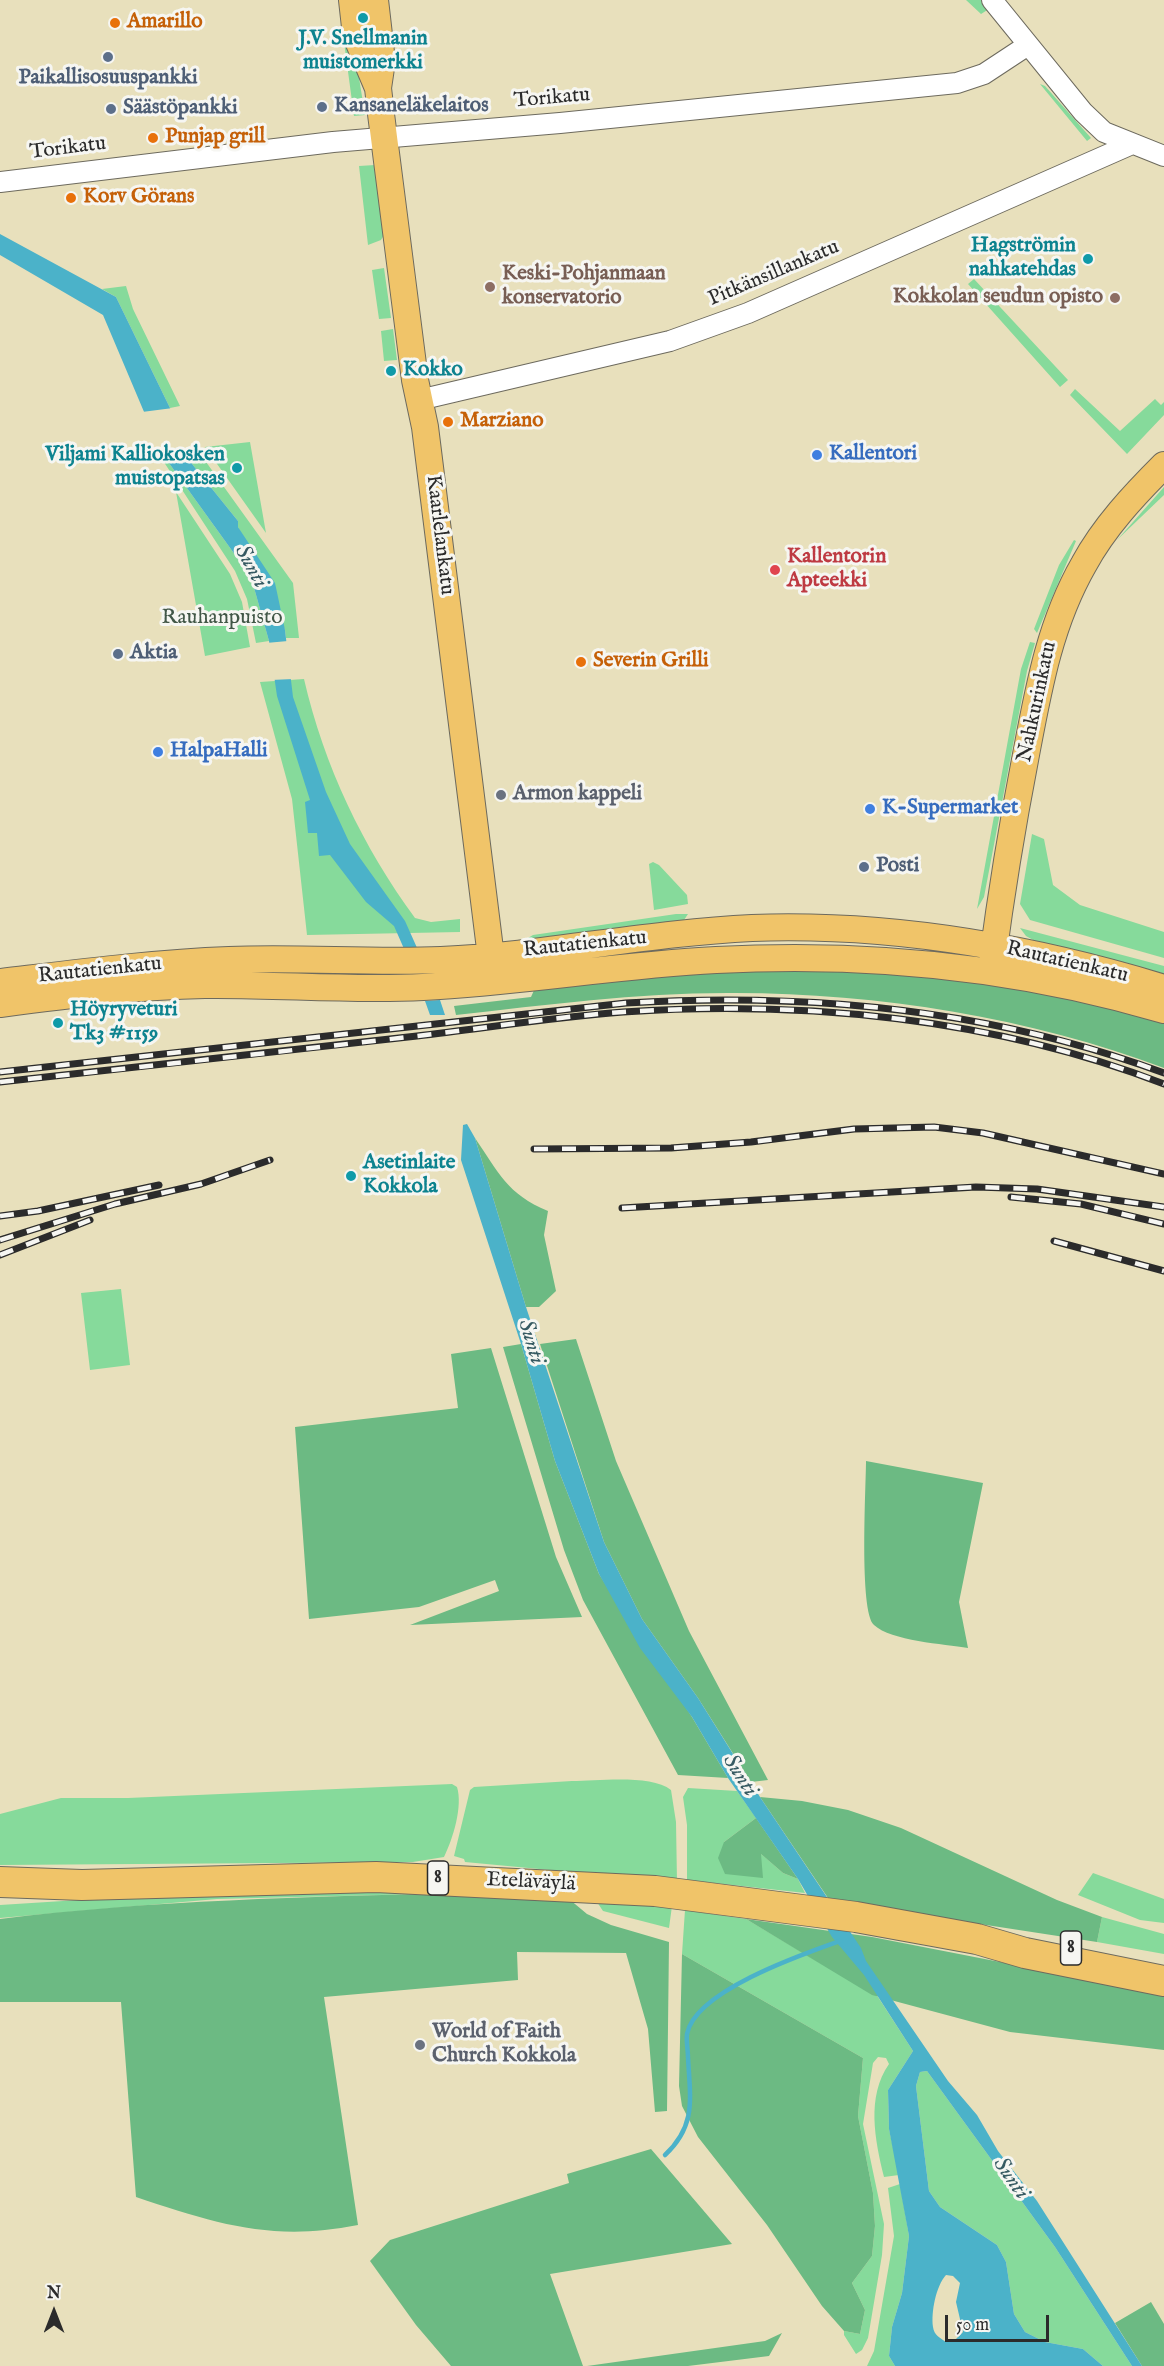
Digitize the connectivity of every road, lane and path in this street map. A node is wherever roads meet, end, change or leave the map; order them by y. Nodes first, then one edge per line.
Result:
1 (352, 0) edge
2 (375, 0) edge
3 (992, 0) edge
4 (1028, 45) junction
5 (378, 88) junction
6 (384, 137) junction
7 (1132, 144) junction
8 (1164, 156) edge
9 (0, 182) edge
10 (419, 400) junction
11 (1164, 465) edge
12 (994, 946) junction
13 (491, 956) junction
14 (990, 973) junction
15 (0, 982) edge
16 (494, 982) junction
17 (1164, 988) edge
18 (0, 1004) edge
19 (1164, 1010) edge
20 (0, 1882) edge
21 (82, 1885) junction
22 (0, 1895) edge
23 (977, 1939) junction
24 (1164, 1965) edge
25 (1164, 1981) edge

1 - 5 main road, Kaarlelankatu
2 - 5 main road, Kaarlelankatu
3 - 4 street
4 - 6 street, Torikatu
4 - 7 street
5 - 6 main road, Kaarlelankatu
6 - 9 street, Torikatu
6 - 10 main road, Kaarlelankatu
7 - 8 street
7 - 10 street, Pitkänsillankatu
10 - 13 main road, Kaarlelankatu
11 - 12 main road, Nahkurinkatu
12 - 13 main road, Rautatienkatu
12 - 14 main road, Nahkurinkatu
12 - 17 main road, Rautatienkatu
13 - 15 main road, Rautatienkatu
13 - 16 main road, Kaarlelankatu
14 - 16 main road, Rautatienkatu
14 - 19 main road, Rautatienkatu
16 - 18 main road, Rautatienkatu
20 - 21 highway, Eteläväylä / 8
21 - 22 highway, Eteläväylä / 8
21 - 23 highway, Eteläväylä / 8
23 - 24 highway, Eteläväylä / 8
23 - 25 highway, Eteläväylä / 8

